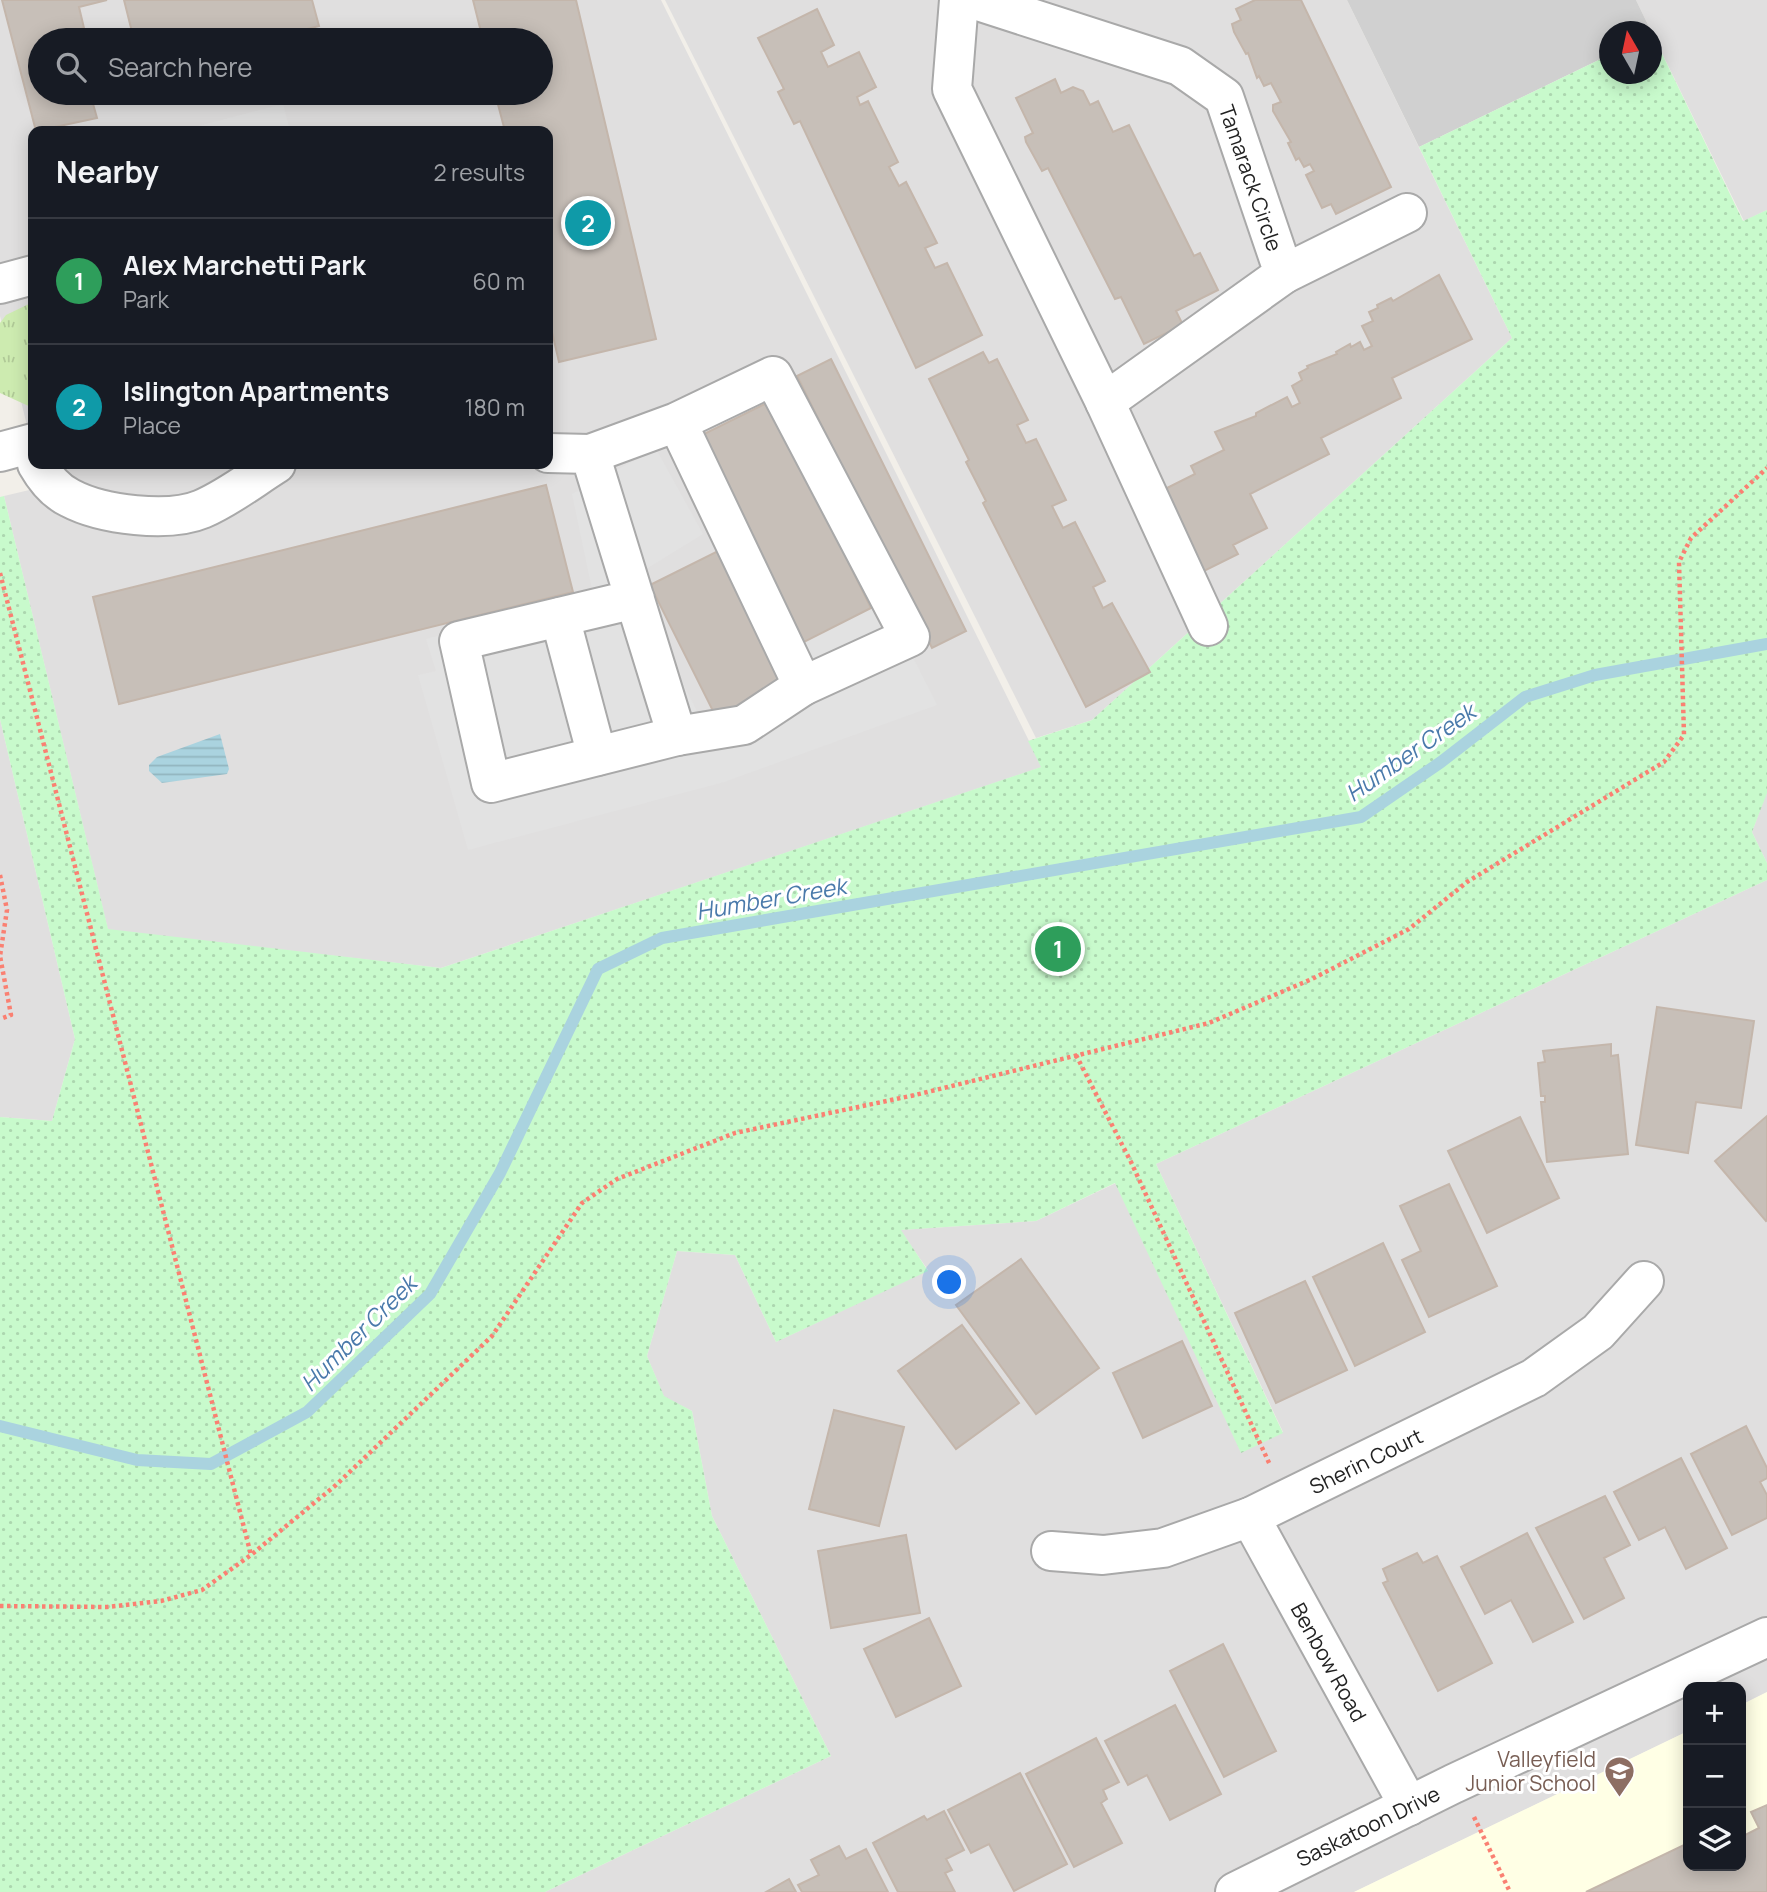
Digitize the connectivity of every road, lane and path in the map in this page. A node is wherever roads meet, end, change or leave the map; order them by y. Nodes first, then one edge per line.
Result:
1 (959, 0) edge
2 (975, 0) edge
3 (1407, 213) dead end
4 (1284, 274) junction
5 (28, 276) edge
6 (0, 284) edge
7 (1105, 402) junction
8 (677, 422) junction
9 (553, 453) edge
10 (590, 454) junction
11 (1767, 468) edge
12 (38, 469) edge
13 (268, 469) edge
14 (0, 573) edge
15 (635, 600) junction
16 (560, 617) junction
17 (1208, 626) dead end
18 (803, 686) junction
19 (677, 736) junction
20 (597, 756) junction
21 (0, 875) edge
22 (0, 1018) edge
23 (1076, 1055) junction
24 (1644, 1281) dead end
25 (1287, 1500) junction
26 (1250, 1517) junction
27 (1051, 1551) dead end
28 (250, 1555) junction
29 (0, 1606) edge
30 (1767, 1637) edge
31 (1409, 1806) junction
32 (1471, 1812) dead end
33 (1235, 1892) edge
34 (1510, 1892) edge

1 - 7 street
2 - 4 street, Tamarack Circle
3 - 4 street, Tamarack Circle
4 - 7 street, Tamarack Circle
5 - 6 street
7 - 17 street
8 - 10 street
8 - 18 street
8 - 18 street
9 - 10 street
10 - 15 street
11 - 23 path
12 - 13 street
14 - 28 path
15 - 16 street
15 - 19 street
16 - 20 street
16 - 20 street
18 - 19 street
19 - 20 street
21 - 22 path
23 - 25 path
23 - 28 path
24 - 25 street, Sherin Court
25 - 26 street, Sherin Court
26 - 27 street, Sherin Court
26 - 31 street, Benbow Road
28 - 29 path
30 - 31 street, Saskatoon Drive
31 - 33 street, Saskatoon Drive
32 - 34 path

